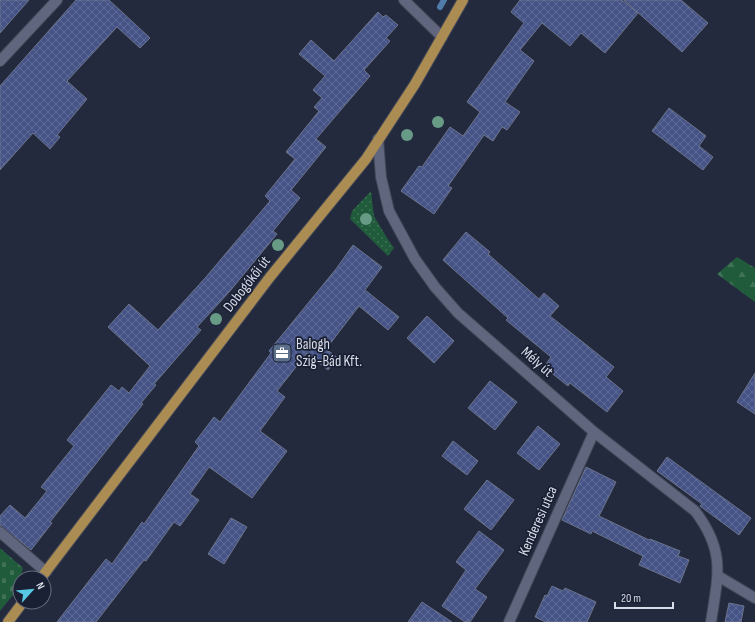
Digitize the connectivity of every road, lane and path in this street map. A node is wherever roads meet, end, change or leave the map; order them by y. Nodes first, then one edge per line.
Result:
1 (57, 0) edge
2 (404, 0) edge
3 (463, 0) edge
4 (442, 37) junction
5 (0, 61) edge
6 (378, 139) junction
7 (594, 432) junction
8 (0, 532) edge
9 (39, 570) edge
10 (48, 570) edge
11 (718, 576) junction
12 (755, 598) edge
13 (18, 610) edge
14 (8, 622) edge
15 (509, 622) edge
16 (711, 622) edge

1 - 5 street
2 - 4 street
3 - 4 main road, Dobogókői út
4 - 6 main road, Dobogókői út
6 - 7 street, Mély út
6 - 10 main road, Dobogókői út
7 - 11 street, Mély út
7 - 15 street, Kenderesi utca
8 - 9 street
11 - 12 street
11 - 16 street, Mély út
13 - 14 main road

